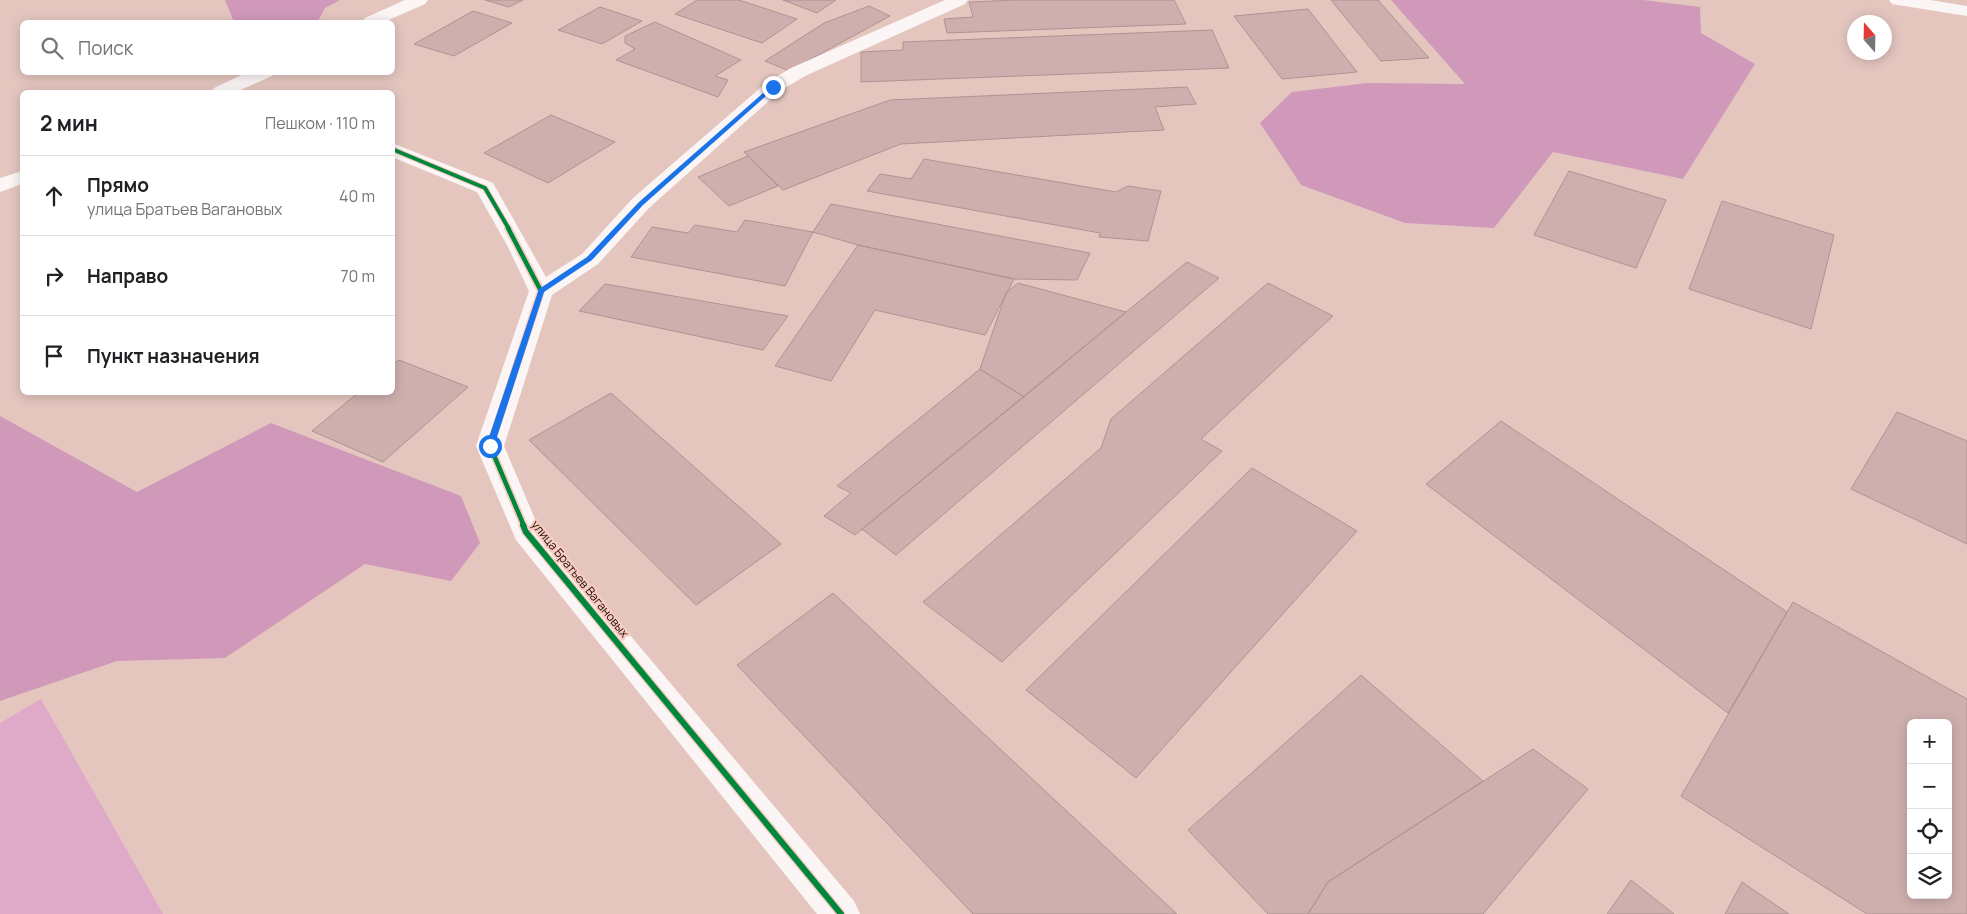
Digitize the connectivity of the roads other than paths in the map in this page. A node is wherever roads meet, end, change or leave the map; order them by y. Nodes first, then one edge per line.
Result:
1 (419, 0) edge
2 (959, 0) edge
3 (1898, 0) edge
4 (1967, 11) edge
5 (375, 20) edge
6 (259, 75) edge
7 (240, 84) junction
8 (226, 90) edge
9 (254, 90) edge
10 (395, 150) edge
11 (20, 178) edge
12 (0, 186) edge
13 (541, 291) junction
14 (840, 914) edge

1 - 5 street
2 - 13 street
3 - 4 street
6 - 7 street
7 - 8 street
7 - 9 street
10 - 13 street
11 - 12 street
13 - 14 street, улица Братьев Вагановых

